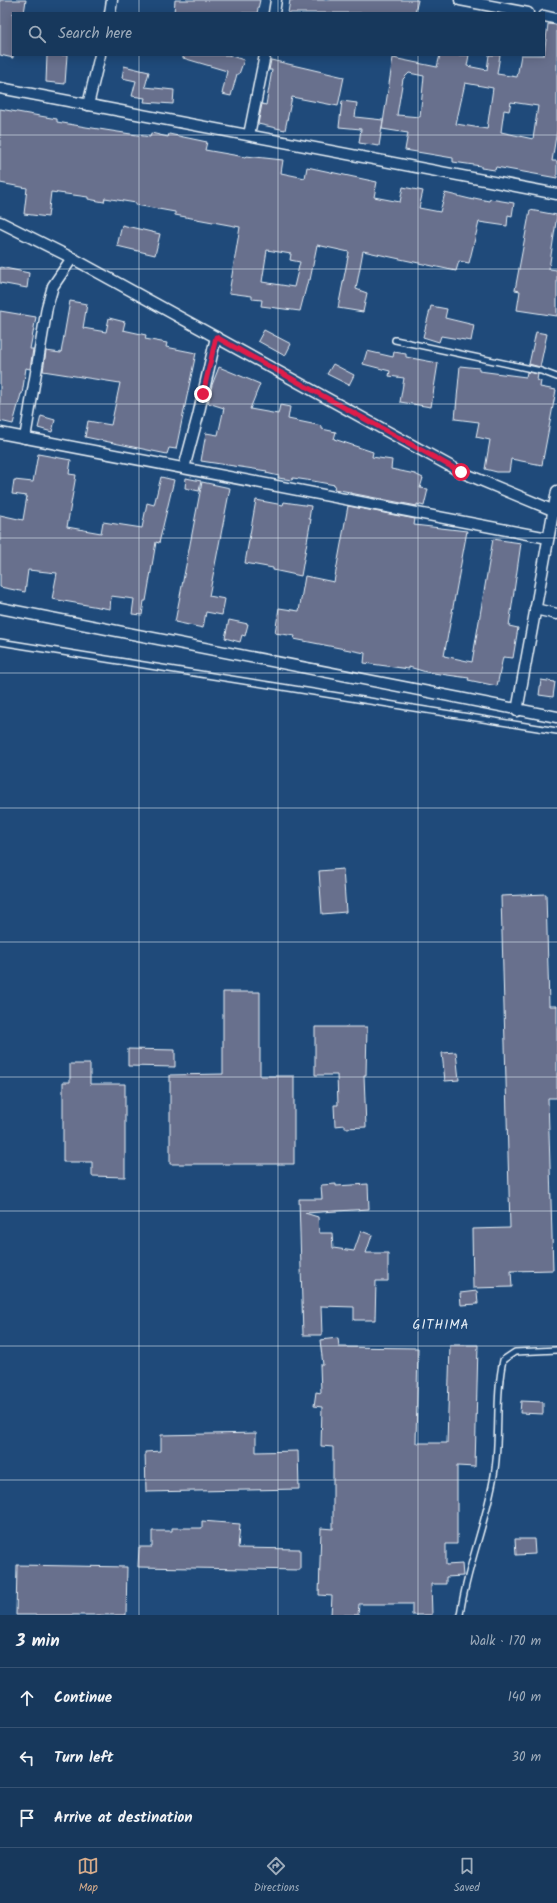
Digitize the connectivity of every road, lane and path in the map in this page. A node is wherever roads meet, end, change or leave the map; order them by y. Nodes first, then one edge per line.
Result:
1 (112, 0) edge
2 (276, 0) edge
3 (466, 1) edge
4 (110, 12) edge
5 (274, 12) edge
6 (523, 12) edge
7 (545, 16) edge
8 (557, 18) edge
9 (100, 56) edge
10 (265, 56) edge
11 (0, 88) edge
12 (88, 105) junction
13 (249, 136) junction
14 (557, 194) edge
15 (0, 222) edge
16 (72, 258) junction
17 (216, 337) junction
18 (395, 340) dead end
19 (557, 377) edge
20 (0, 433) edge
21 (26, 438) junction
22 (184, 468) junction
23 (557, 491) edge
24 (555, 511) edge
25 (548, 538) junction
26 (0, 608) edge
27 (535, 609) junction
28 (557, 614) edge
29 (0, 642) edge
30 (518, 710) junction
31 (557, 717) edge
32 (557, 731) edge
33 (557, 1350) edge
34 (460, 1615) edge

1 - 4 street
2 - 5 street
3 - 6 street
7 - 8 street
9 - 12 street
10 - 13 street
11 - 12 street
12 - 13 street
13 - 14 street
15 - 16 street
16 - 17 street
16 - 21 street
17 - 22 street
17 - 24 street
18 - 19 lane
20 - 21 street
21 - 22 street
22 - 25 street
23 - 24 street
24 - 25 street
25 - 27 street
26 - 30 street
27 - 28 street
27 - 30 street
29 - 32 lane
30 - 31 street
33 - 34 lane

